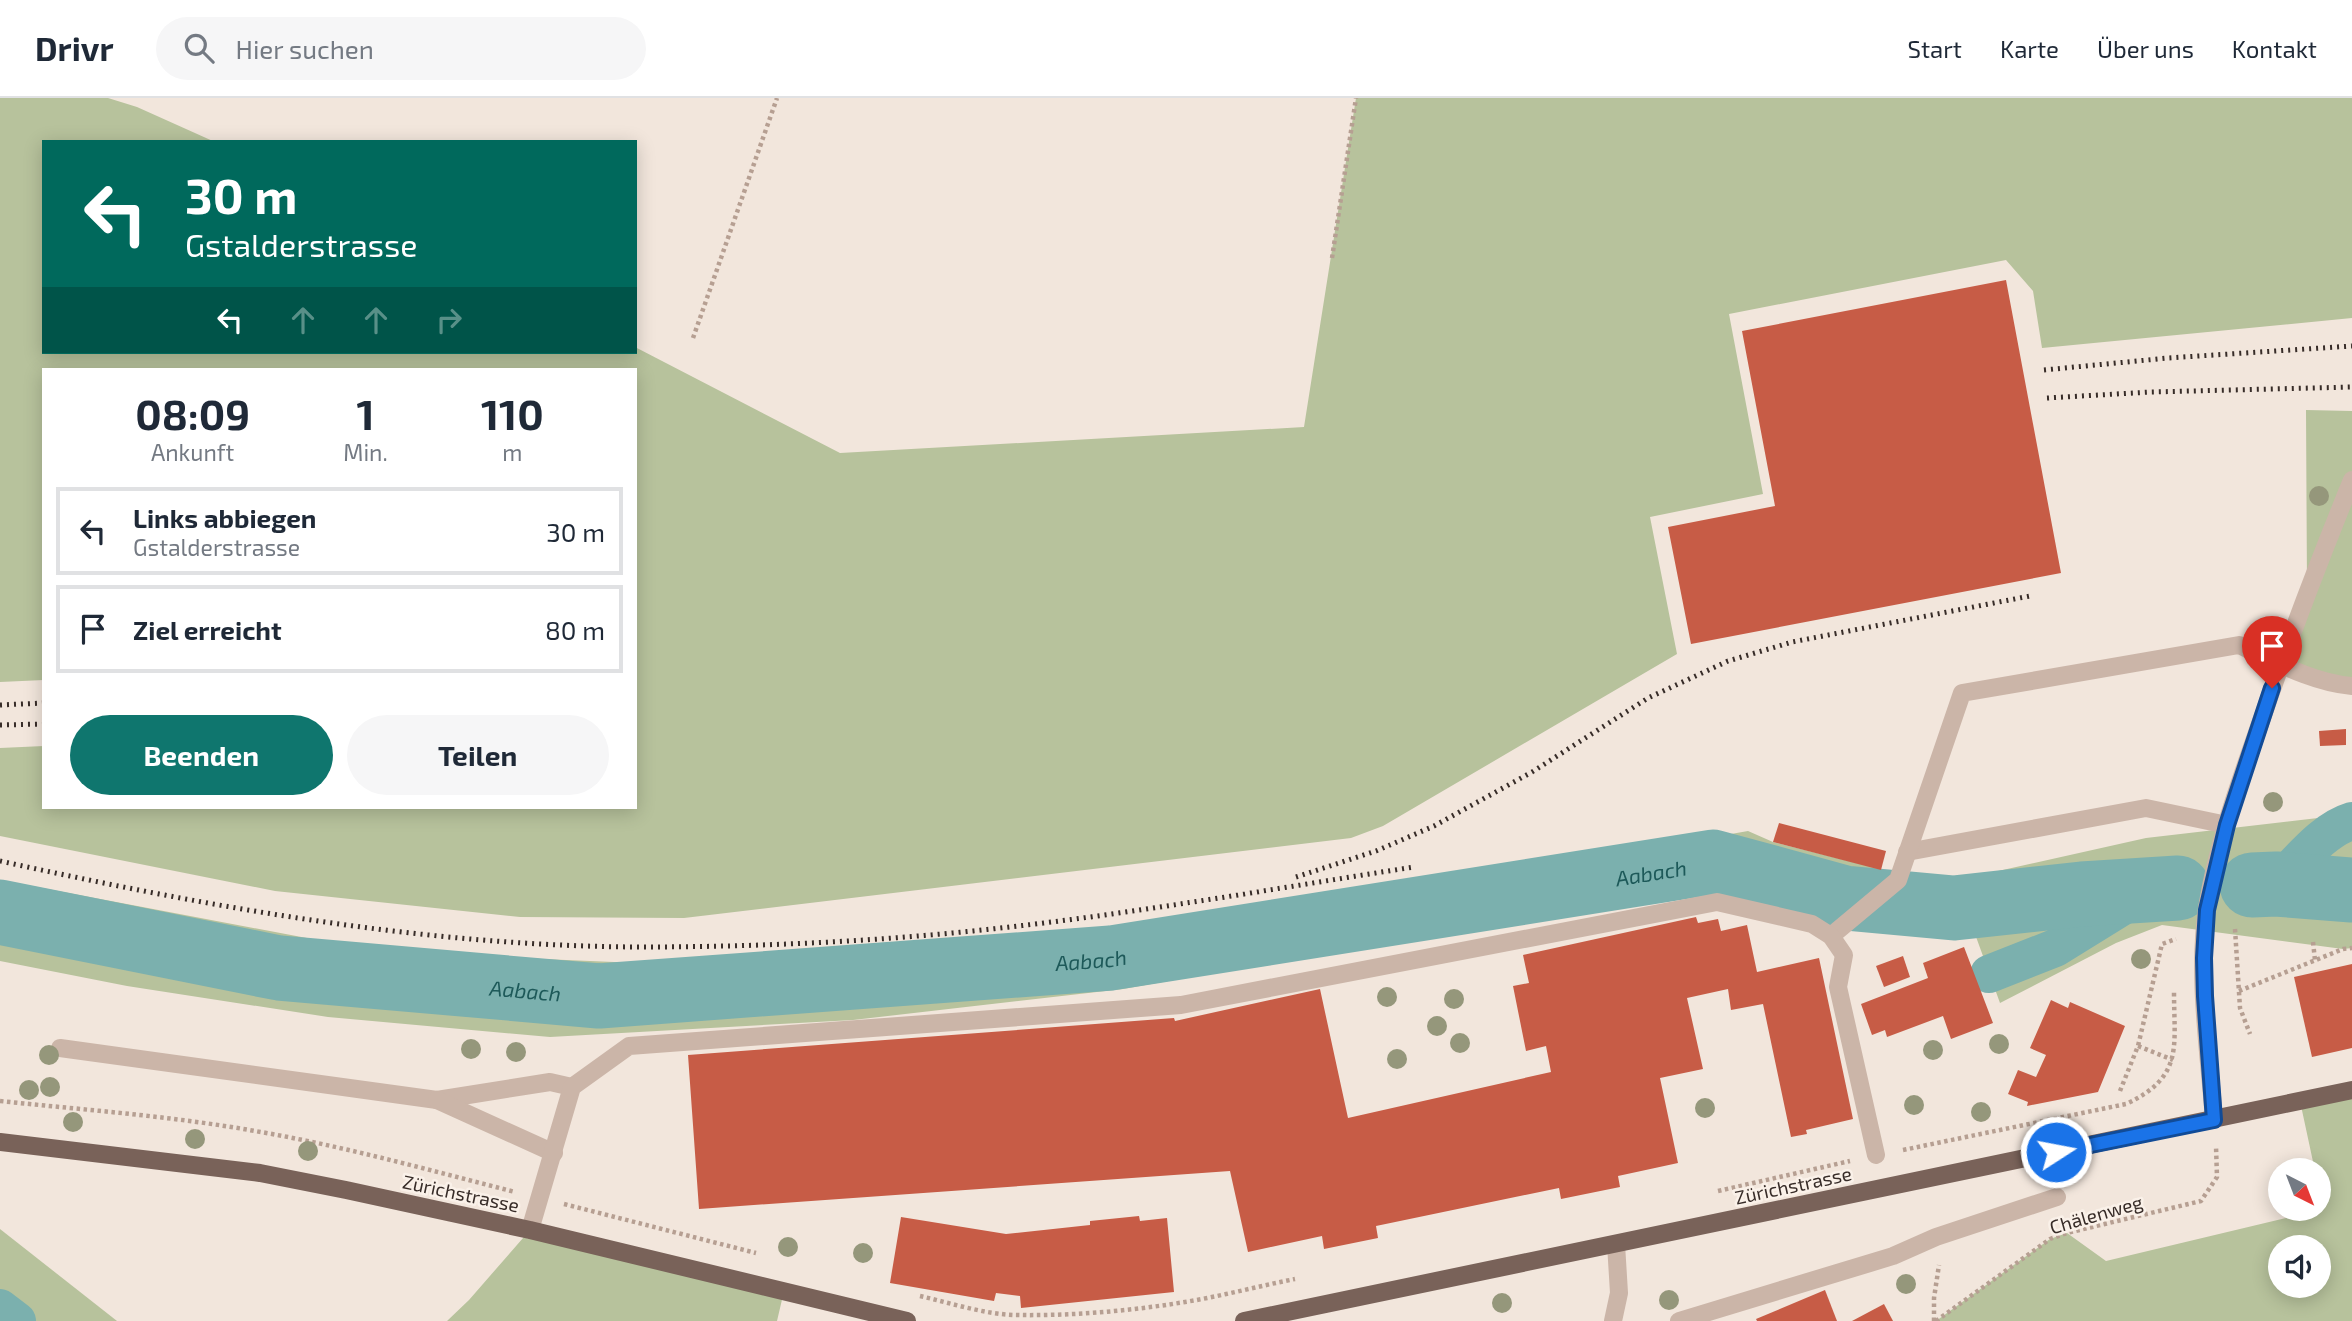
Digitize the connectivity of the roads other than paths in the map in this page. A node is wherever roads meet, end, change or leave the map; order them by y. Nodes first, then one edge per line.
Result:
1 (2352, 481) edge
2 (2280, 664) junction
3 (2352, 686) edge
4 (2227, 825) junction
5 (1907, 852) junction
6 (1830, 936) junction
7 (60, 1048) dead end
8 (572, 1087) junction
9 (2352, 1090) edge
10 (438, 1100) junction
11 (2214, 1120) junction
12 (0, 1142) edge
13 (554, 1153) junction
14 (1876, 1155) road end
15 (2057, 1198) dead end
16 (530, 1230) junction
17 (1616, 1244) junction
18 (907, 1321) edge
19 (1244, 1321) edge
20 (1613, 1321) edge
21 (1679, 1321) edge

1 - 2 street
2 - 3 street
2 - 4 street
2 - 5 street
4 - 5 street
4 - 11 street
5 - 6 street
6 - 8 street
6 - 14 street
7 - 10 street
8 - 10 street
8 - 13 street
9 - 11 main road, Zürichstrasse
10 - 13 street
11 - 17 main road, Zürichstrasse
12 - 16 main road, Zürichstrasse
13 - 16 street
15 - 21 street
16 - 18 main road, Zürichstrasse
17 - 19 main road, Zürichstrasse
17 - 20 street

